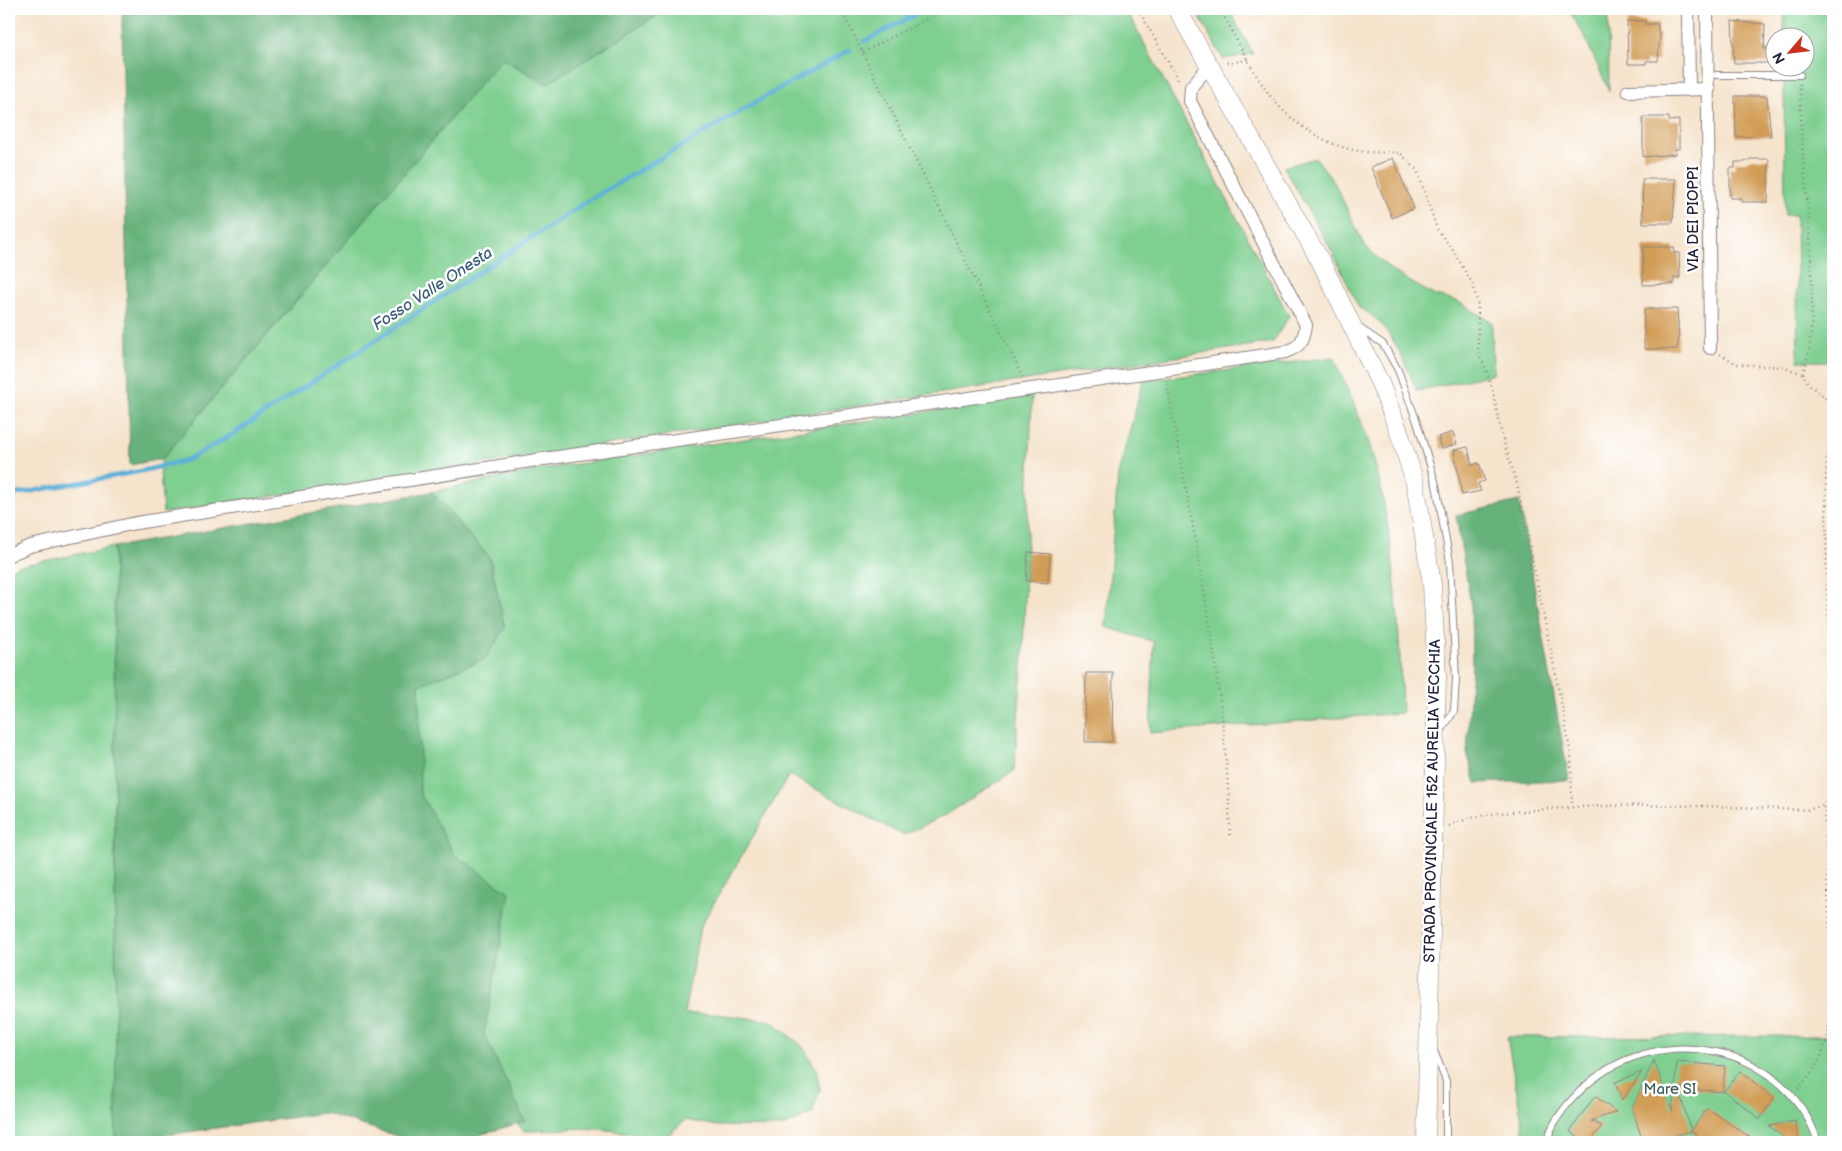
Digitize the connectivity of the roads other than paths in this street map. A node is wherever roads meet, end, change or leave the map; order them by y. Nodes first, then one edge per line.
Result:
1 (1177, 9) edge
2 (1688, 9) edge
3 (1707, 9) edge
4 (1210, 66) junction
5 (1716, 75) dead end
6 (1764, 75) edge
7 (1709, 89) junction
8 (1628, 90) dead end
9 (1689, 90) junction
10 (1710, 348) road end
11 (9, 555) edge
12 (1427, 1033) junction
13 (1426, 1142) edge
14 (1446, 1142) edge
15 (1546, 1142) edge
16 (1818, 1142) edge

1 - 4 main road, STRADA PROVINCIALE 152 AURELIA VECCHIA
2 - 9 street
3 - 7 street, VIA DEI PIOPPI
4 - 11 street
4 - 12 main road, STRADA PROVINCIALE 152 AURELIA VECCHIA
5 - 6 lane
7 - 9 street
7 - 10 street, VIA DEI PIOPPI
8 - 9 street
12 - 13 main road, STRADA PROVINCIALE 152 AURELIA VECCHIA
12 - 14 lane
15 - 16 lane

